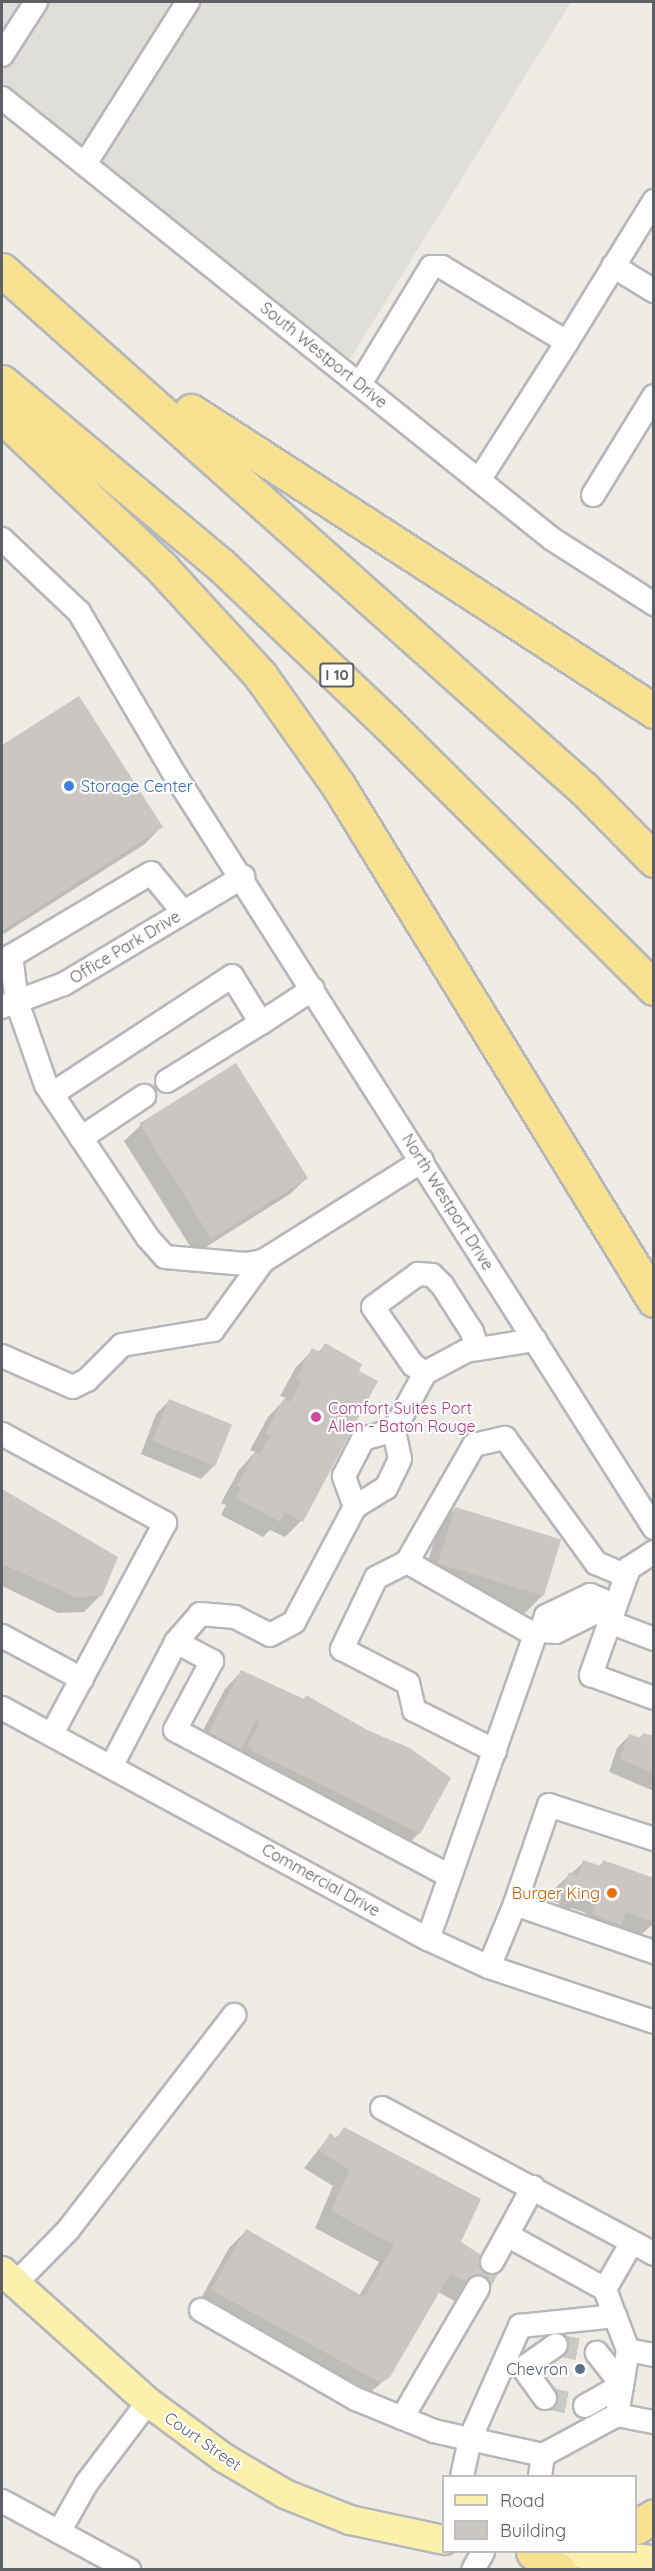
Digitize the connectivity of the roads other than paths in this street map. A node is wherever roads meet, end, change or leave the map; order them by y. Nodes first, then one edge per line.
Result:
1 (36, 2) edge
2 (188, 2) edge
3 (2, 55) edge
4 (2, 98) edge
5 (85, 164) junction
6 (654, 201) edge
7 (613, 266) junction
8 (2, 270) edge
9 (654, 291) edge
10 (60, 318) junction
11 (567, 342) junction
12 (2, 382) edge
13 (360, 384) junction
14 (654, 396) edge
15 (2, 416) edge
16 (479, 480) junction
17 (593, 495) dead end
18 (6, 550) edge
19 (654, 604) edge
20 (654, 711) edge
21 (654, 860) edge
22 (243, 877) junction
23 (183, 912) junction
24 (313, 988) junction
25 (654, 988) edge
26 (10, 1004) edge
27 (261, 1023) junction
28 (166, 1081) dead end
29 (52, 1094) junction
30 (144, 1096) dead end
31 (81, 1138) junction
32 (422, 1161) junction
33 (263, 1261) junction
34 (654, 1300) edge
35 (535, 1340) junction
36 (478, 1349) junction
37 (2, 1356) edge
38 (425, 1373) junction
39 (394, 1430) junction
40 (2, 1434) edge
41 (355, 1507) junction
42 (654, 1528) edge
43 (654, 1552) edge
44 (407, 1562) junction
45 (616, 1590) junction
46 (612, 1623) junction
47 (538, 1633) junction
48 (2, 1636) edge
49 (654, 1639) edge
50 (176, 1642) junction
51 (82, 1679) junction
52 (654, 1698) edge
53 (2, 1708) edge
54 (52, 1734) junction
55 (495, 1751) junction
56 (112, 1765) junction
57 (654, 1839) edge
58 (450, 1876) junction
59 (515, 1904) junction
60 (428, 1939) junction
61 (654, 1952) edge
62 (489, 1967) junction
63 (234, 2015) dead end
64 (654, 2022) edge
65 (382, 2108) dead end
66 (533, 2187) junction
67 (507, 2235) junction
68 (632, 2242) junction
69 (654, 2254) edge
70 (492, 2262) tunnel mouth
71 (8, 2278) edge
72 (478, 2288) tunnel mouth
73 (605, 2289) junction
74 (201, 2310) dead end
75 (615, 2316) junction
76 (556, 2345) tunnel mouth
77 (628, 2350) junction
78 (597, 2353) tunnel mouth
79 (654, 2355) edge
80 (513, 2366) junction
81 (622, 2385) junction
82 (545, 2398) tunnel mouth
83 (148, 2402) junction
84 (585, 2406) tunnel mouth
85 (616, 2415) junction
86 (402, 2418) junction
87 (654, 2422) edge
88 (470, 2439) junction
89 (542, 2466) edge
90 (462, 2475) edge
91 (2, 2501) edge
92 (654, 2516) edge
93 (637, 2526) edge
94 (59, 2532) junction
95 (442, 2540) edge
96 (482, 2553) edge
97 (534, 2553) edge
98 (573, 2553) edge
99 (654, 2560) edge
100 (116, 2567) edge
101 (473, 2570) edge
102 (559, 2570) edge

1 - 3 street
2 - 5 street
4 - 5 street, South Westport Drive
5 - 13 street, South Westport Drive
6 - 7 street
7 - 9 street
7 - 11 street
8 - 10 highway
10 - 20 highway
10 - 21 highway
11 - 13 street
11 - 16 street
12 - 25 highway, I 10
13 - 16 street, South Westport Drive
14 - 17 street
15 - 34 highway
16 - 19 street, South Westport Drive
18 - 22 street, North Westport Drive
22 - 23 street, Office Park Drive
22 - 24 street, North Westport Drive
23 - 26 street, Office Park Drive
23 - 26 street
24 - 27 street
24 - 32 street, North Westport Drive
26 - 29 street
27 - 28 street
27 - 29 street
29 - 31 street
30 - 31 street
31 - 33 street
32 - 33 street
32 - 35 street, North Westport Drive
33 - 37 street
35 - 36 street
35 - 42 street, North Westport Drive
36 - 38 street
36 - 38 street
38 - 39 street
39 - 41 street
39 - 41 street
40 - 51 street
41 - 50 street
43 - 45 street
44 - 45 street
44 - 47 street
44 - 55 street
45 - 46 street
45 - 47 street
46 - 49 street
46 - 52 street
47 - 55 street
48 - 51 street
50 - 56 street
50 - 58 street
51 - 54 street
53 - 54 street, Commercial Drive
54 - 56 street, Commercial Drive
55 - 58 street
56 - 60 street, Commercial Drive
57 - 59 street
58 - 60 street
59 - 61 street
59 - 62 street
60 - 62 street, Commercial Drive
62 - 64 street, Commercial Drive
63 - 71 street
65 - 66 street
66 - 67 street
66 - 68 street
67 - 70 street
67 - 73 street
68 - 69 street
68 - 73 street
71 - 83 main road, Court Street
72 - 86 street
73 - 75 street
74 - 86 street
75 - 77 street
75 - 80 street
76 - 80 street
77 - 79 street
77 - 81 street
78 - 81 street
80 - 82 street
80 - 88 street
81 - 84 street
81 - 85 street
83 - 94 street
83 - 95 main road, Court Street
85 - 87 street
85 - 89 street
86 - 88 street
88 - 89 street
88 - 90 street
91 - 94 street
92 - 93 highway
94 - 100 street
96 - 101 street
97 - 102 highway
98 - 99 main road

